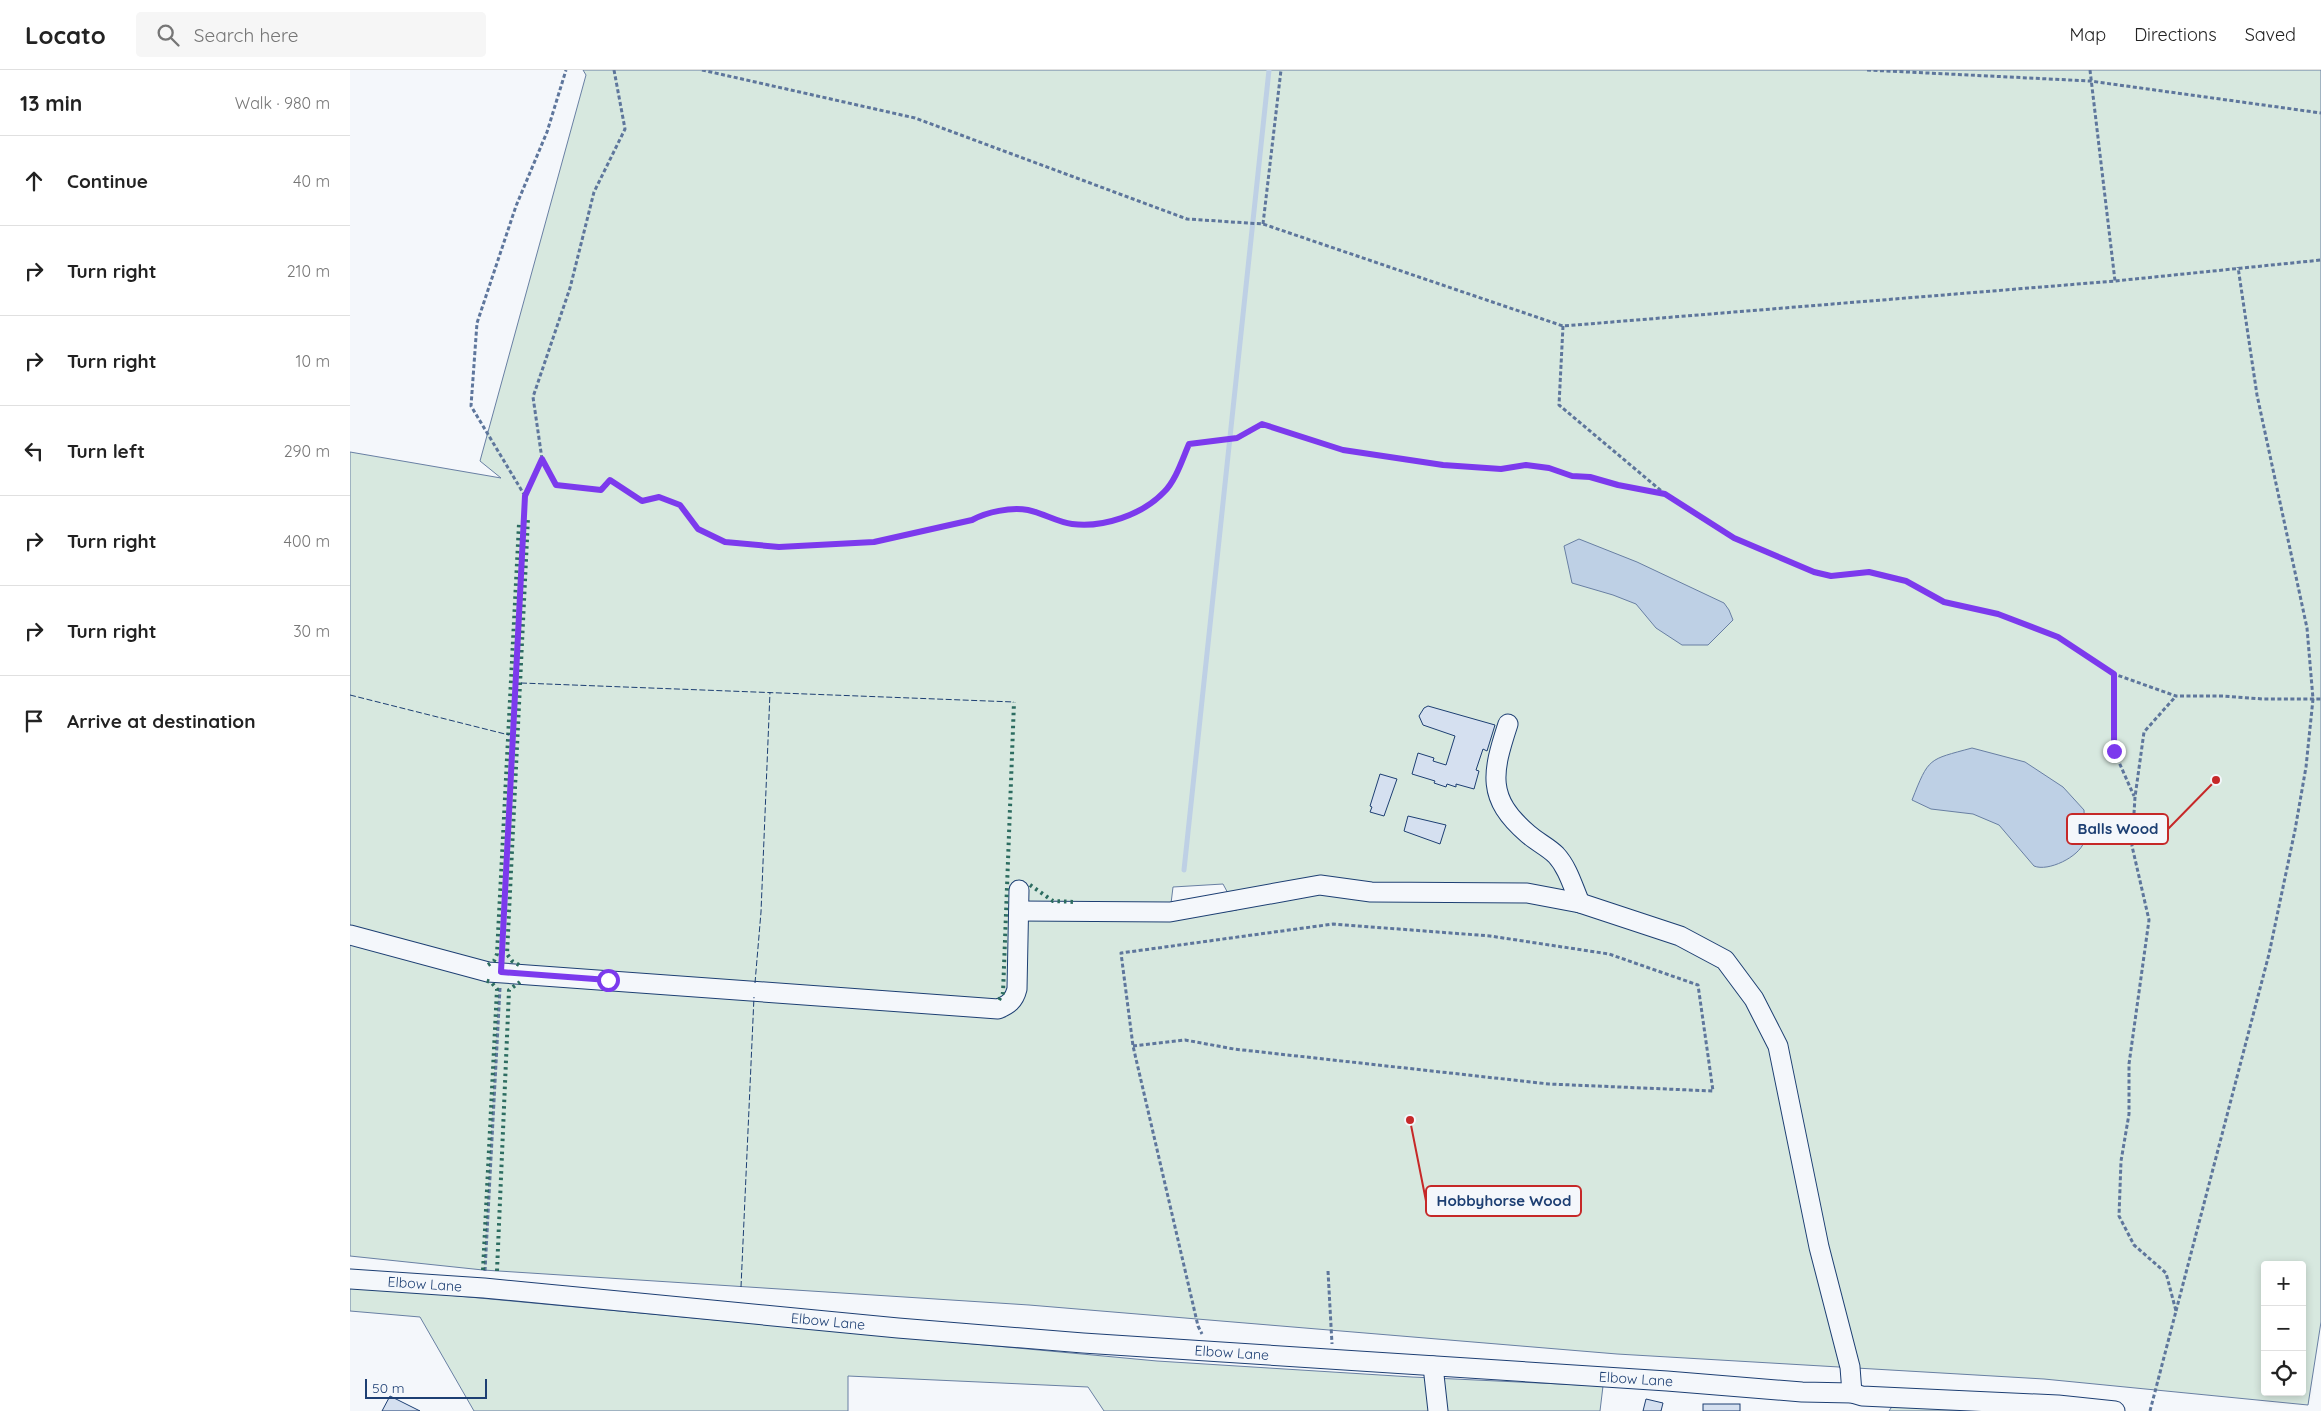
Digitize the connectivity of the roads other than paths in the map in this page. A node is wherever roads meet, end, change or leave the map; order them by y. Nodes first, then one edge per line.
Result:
1 (1508, 724) dead end
2 (1019, 890) dead end
3 (1580, 903) junction
4 (1019, 911) junction
5 (350, 935) edge
6 (350, 1279) edge
7 (1433, 1366) junction
8 (1862, 1400) edge
9 (1438, 1411) edge
10 (2115, 1411) edge

1 - 3 lane
2 - 4 lane
3 - 4 lane
3 - 8 lane
4 - 5 lane
6 - 7 lane, Elbow Lane
7 - 8 lane, Elbow Lane
7 - 9 lane
8 - 10 lane, Elbow Lane

